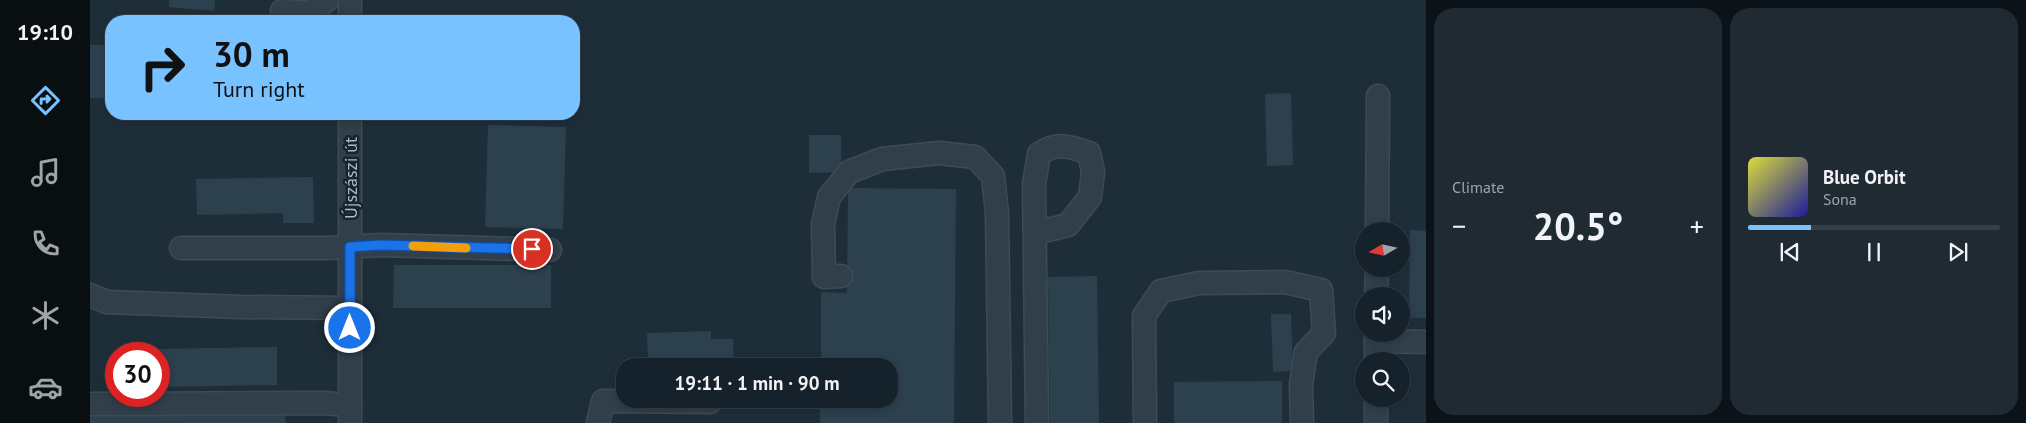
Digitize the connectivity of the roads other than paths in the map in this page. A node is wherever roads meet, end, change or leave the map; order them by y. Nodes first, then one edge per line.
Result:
1 (327, 0) edge
2 (350, 0) edge
3 (282, 11) edge
4 (350, 15) edge
5 (1378, 96) dead end
6 (350, 120) edge
7 (1377, 222) edge
8 (1035, 233) dead end
9 (350, 247) junction
10 (181, 248) dead end
11 (550, 250) dead end
12 (841, 276) dead end
13 (90, 295) edge
14 (350, 308) junction
15 (1426, 342) edge
16 (1376, 345) edge
17 (616, 402) edge
18 (90, 404) edge
19 (1376, 407) edge
20 (350, 414) edge
21 (598, 423) edge
22 (1000, 423) edge
23 (1037, 423) edge
24 (1145, 423) edge
25 (1302, 423) edge
26 (1376, 423) edge

1 - 3 street
2 - 4 street
5 - 7 street
6 - 9 street, Újszászi út
8 - 23 street
9 - 10 street
9 - 11 street
9 - 14 street, Újszászi út
12 - 22 street
13 - 14 street
14 - 20 street, Újszászi út
15 - 16 street
17 - 21 street
18 - 20 street
19 - 26 street
24 - 25 street

